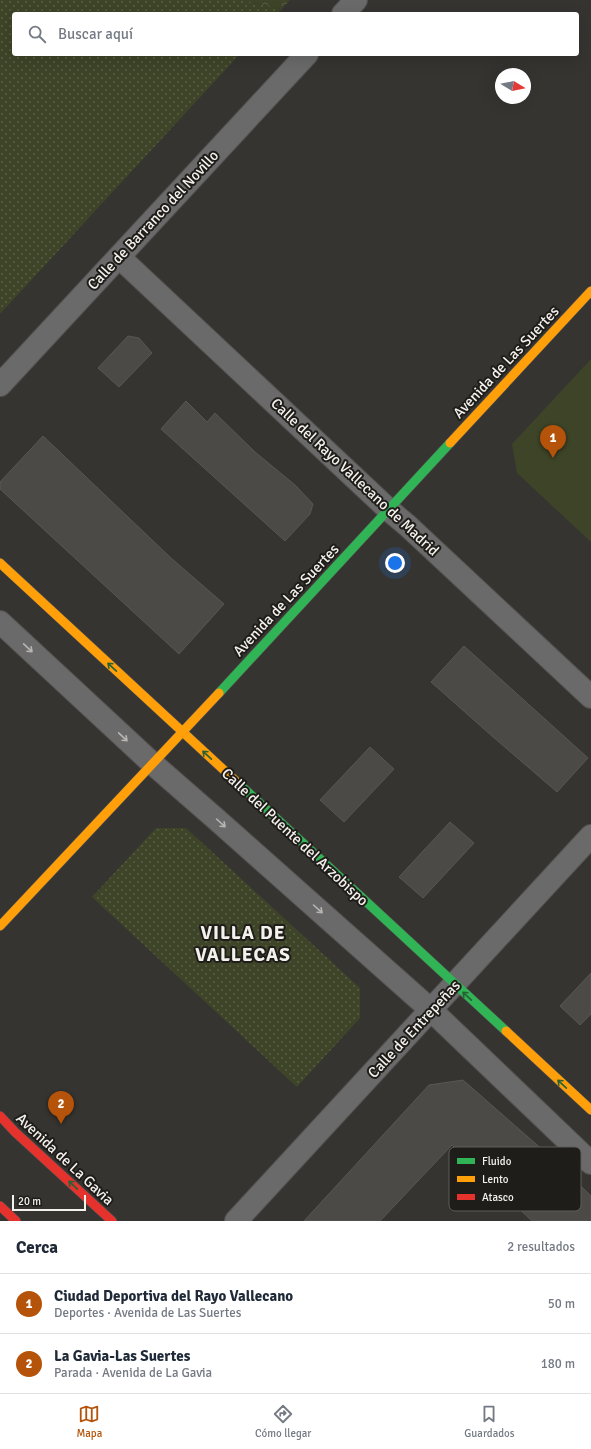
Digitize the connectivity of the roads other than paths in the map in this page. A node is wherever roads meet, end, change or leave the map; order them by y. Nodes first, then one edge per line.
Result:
1 (356, 0) edge
2 (345, 12) edge
3 (305, 56) edge
4 (119, 257) junction
5 (591, 291) edge
6 (0, 385) edge
7 (389, 510) junction
8 (0, 563) edge
9 (0, 622) edge
10 (591, 696) edge
11 (182, 732) junction
12 (152, 764) junction
13 (591, 836) edge
14 (0, 926) edge
15 (455, 984) junction
16 (431, 1010) junction
17 (591, 1110) edge
18 (0, 1116) edge
19 (574, 1147) edge
20 (581, 1153) edge
21 (591, 1163) edge
22 (0, 1206) edge
23 (16, 1221) edge
24 (112, 1221) edge
25 (236, 1221) edge

1 - 2 street
3 - 4 street, Calle de Barranco del Novillo
4 - 6 street, Calle de Barranco del Novillo
4 - 7 street, Calle del Rayo Vallecano de Madrid
5 - 7 main road, Avenida de Las Suertes
7 - 10 street, Calle del Rayo Vallecano de Madrid
7 - 11 main road, Avenida de Las Suertes
11 -> 8 main road, Calle del Puente del Arzobispo
9 -> 12 street
11 - 12 main road, Avenida de Las Suertes
15 -> 11 main road, Calle del Puente del Arzobispo
12 - 14 main road, Avenida de Las Suertes
12 -> 16 street
13 - 15 street, Calle de Entrepeñas
15 - 16 street, Calle de Entrepeñas
17 -> 15 main road, Calle del Puente del Arzobispo
16 - 19 street
16 - 25 street, Calle de Entrepeñas
24 -> 18 main road, Avenida de La Gavia
20 - 21 street
22 - 23 main road

